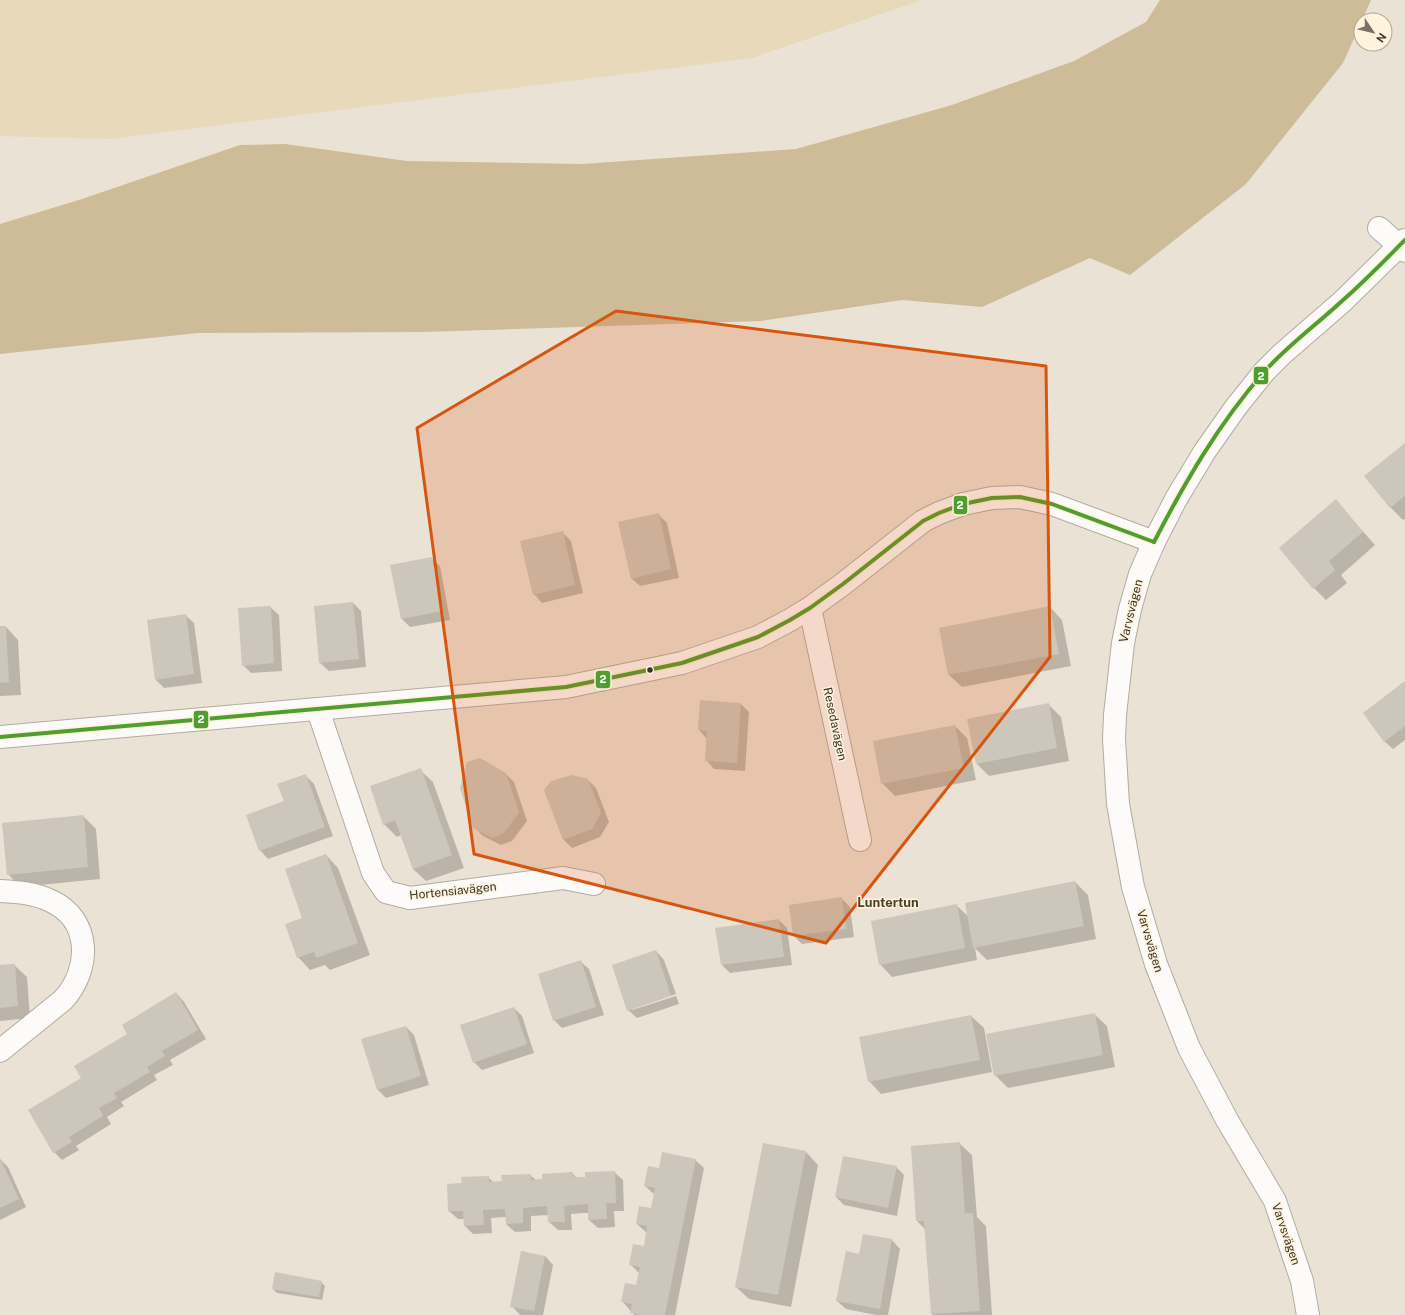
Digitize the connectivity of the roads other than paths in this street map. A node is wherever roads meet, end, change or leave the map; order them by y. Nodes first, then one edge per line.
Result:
1 (1379, 228) dead end
2 (1403, 246) edge
3 (1154, 542) junction
4 (810, 608) junction
5 (318, 710) junction
6 (0, 737) edge
7 (860, 840) dead end
8 (594, 884) dead end
9 (0, 892) edge
10 (0, 1051) edge
11 (1308, 1315) edge

1 - 2 street
2 - 3 street, Varvsvägen
3 - 4 street
3 - 11 street, Varvsvägen
4 - 5 street
4 - 7 street, Resedavägen
5 - 6 street
5 - 8 street, Hortensiavägen
9 - 10 street

